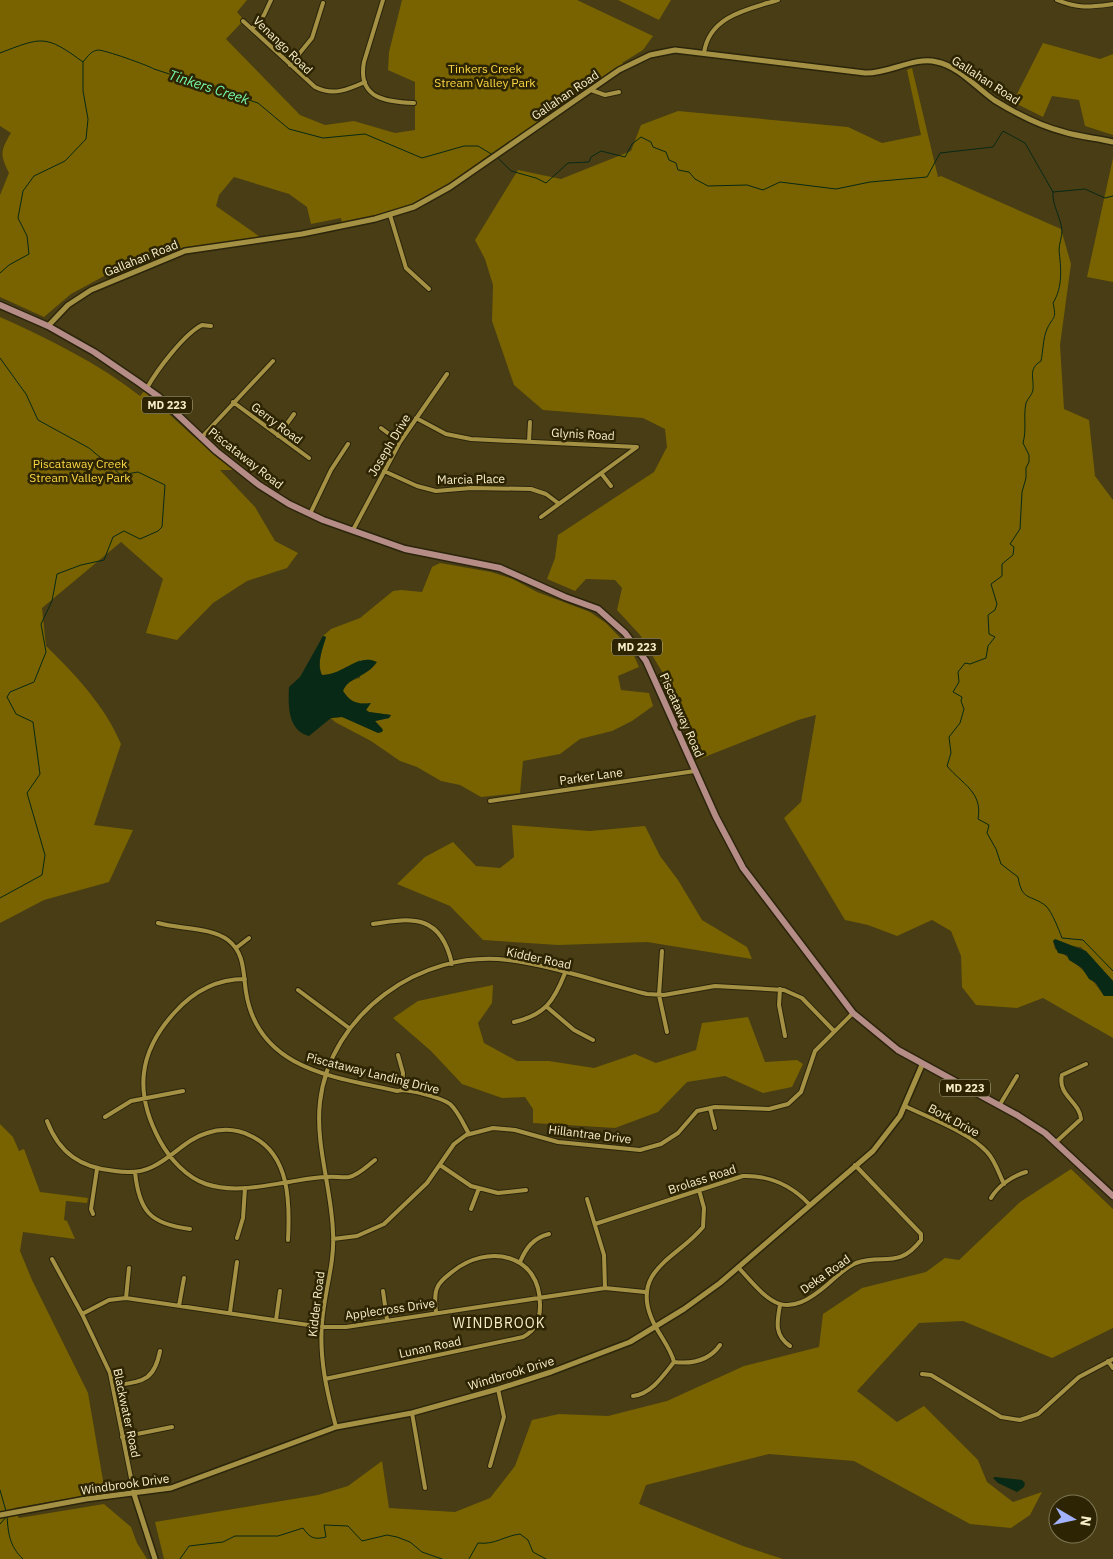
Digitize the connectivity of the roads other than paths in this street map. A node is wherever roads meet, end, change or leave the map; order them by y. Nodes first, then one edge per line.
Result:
1 (271, 0) edge
2 (383, 0) edge
3 (778, 0) edge
4 (1058, 0) edge
5 (323, 4) dead end
6 (1113, 4) edge
7 (243, 21) dead end
8 (252, 29) junction
9 (704, 53) junction
10 (290, 65) junction
11 (365, 82) junction
12 (591, 90) junction
13 (619, 92) dead end
14 (414, 103) dead end
15 (1113, 142) edge
16 (390, 215) junction
17 (429, 289) dead end
18 (0, 305) edge
19 (48, 326) junction
20 (211, 326) dead end
21 (273, 361) dead end
22 (448, 374) dead end
23 (147, 388) junction
24 (233, 402) junction
25 (294, 414) dead end
26 (416, 418) junction
27 (530, 422) dead end
28 (381, 428) dead end
29 (278, 436) junction
30 (201, 438) junction
31 (529, 441) junction
32 (400, 442) junction
33 (348, 444) dead end
34 (309, 458) dead end
35 (384, 471) junction
36 (601, 473) junction
37 (611, 486) dead end
38 (558, 504) junction
39 (310, 514) junction
40 (542, 517) dead end
41 (352, 530) junction
42 (695, 771) junction
43 (490, 801) dead end
44 (158, 923) dead end
45 (372, 924) dead end
46 (249, 938) dead end
47 (236, 948) junction
48 (662, 951) dead end
49 (452, 964) junction
50 (564, 973) junction
51 (245, 979) junction
52 (780, 989) junction
53 (298, 990) dead end
54 (659, 995) junction
55 (547, 1007) junction
56 (853, 1013) junction
57 (514, 1022) dead end
58 (349, 1028) junction
59 (834, 1031) junction
60 (667, 1032) dead end
61 (785, 1036) dead end
62 (593, 1040) dead end
63 (398, 1055) dead end
64 (1086, 1064) dead end
65 (922, 1065) junction
66 (325, 1074) junction
67 (1017, 1076) dead end
68 (402, 1090) junction
69 (183, 1091) dead end
70 (144, 1098) junction
71 (905, 1106) junction
72 (999, 1106) junction
73 (710, 1108) junction
74 (104, 1117) dead end
75 (47, 1121) dead end
76 (715, 1128) dead end
77 (469, 1134) junction
78 (1056, 1142) junction
79 (170, 1156) junction
80 (374, 1160) dead end
81 (440, 1165) junction
82 (855, 1165) junction
83 (97, 1169) junction
84 (135, 1172) junction
85 (1026, 1172) dead end
86 (326, 1177) junction
87 (285, 1183) junction
88 (1004, 1184) junction
89 (245, 1188) junction
90 (479, 1188) junction
91 (526, 1190) dead end
92 (699, 1190) junction
93 (1113, 1196) edge
94 (991, 1198) dead end
95 (587, 1199) dead end
96 (809, 1204) junction
97 (471, 1209) dead end
98 (93, 1214) dead end
99 (595, 1224) junction
100 (190, 1229) dead end
101 (549, 1234) dead end
102 (237, 1238) dead end
103 (333, 1239) junction
104 (288, 1240) dead end
105 (52, 1259) dead end
106 (237, 1262) dead end
107 (520, 1262) junction
108 (738, 1267) junction
109 (129, 1268) dead end
110 (184, 1278) dead end
111 (605, 1288) junction
112 (280, 1291) dead end
113 (383, 1291) dead end
114 (646, 1292) junction
115 (540, 1297) junction
116 (126, 1298) junction
117 (780, 1304) junction
118 (179, 1306) junction
119 (230, 1312) junction
120 (436, 1312) junction
121 (82, 1314) junction
122 (276, 1320) junction
123 (387, 1320) junction
124 (322, 1327) junction
125 (656, 1327) junction
126 (720, 1345) dead end
127 (790, 1346) dead end
128 (160, 1351) dead end
129 (1111, 1360) edge
130 (674, 1362) junction
131 (1113, 1368) edge
132 (922, 1374) dead end
133 (325, 1379) junction
134 (113, 1386) junction
135 (498, 1389) junction
136 (633, 1396) dead end
137 (412, 1413) junction
138 (172, 1427) dead end
139 (336, 1427) junction
140 (122, 1437) junction
141 (490, 1466) dead end
142 (426, 1488) dead end
143 (134, 1494) junction
144 (1, 1515) edge
145 (155, 1559) edge

1 - 8 street
2 - 11 street
3 - 9 street
4 - 6 street
5 - 10 street
7 - 8 street, Venango Road
8 - 10 street, Venango Road
9 - 12 street, Gallahan Road
9 - 15 street, Gallahan Road
10 - 11 street, Venango Road
11 - 14 street
12 - 13 street
12 - 16 street, Gallahan Road
16 - 17 street
16 - 19 street, Gallahan Road
18 - 19 main road, Piscataway Road / MD 223
19 - 23 main road, Piscataway Road / MD 223
20 - 23 street
21 - 24 street
22 - 26 street, Joseph Drive
23 - 30 main road, Piscataway Road / MD 223
24 - 29 street, Gerry Road
24 - 30 street
25 - 29 street
26 - 31 street, Glynis Road
26 - 32 street, Joseph Drive
27 - 31 street
28 - 32 street
29 - 34 street, Gerry Road
30 - 39 main road, Piscataway Road / MD 223
31 - 36 street, Glynis Road
32 - 35 street, Joseph Drive
33 - 39 street
35 - 38 street, Marcia Place
35 - 41 street, Joseph Drive
36 - 37 street
36 - 38 street, Glynis Road
38 - 40 street, Glynis Road
39 - 41 main road, Piscataway Road / MD 223
41 - 42 main road, Piscataway Road / MD 223
42 - 43 street, Parker Lane
42 - 56 main road, Piscataway Road / MD 223
44 - 47 street
45 - 49 street
46 - 47 street
47 - 51 street, Piscataway Landing Drive
48 - 54 street
49 - 50 street, Kidder Road
49 - 58 street, Kidder Road
50 - 54 street, Kidder Road
50 - 55 street
51 - 66 street, Piscataway Landing Drive
51 - 70 street
52 - 54 street, Kidder Road
52 - 59 street, Kidder Road
52 - 61 street
53 - 58 street
54 - 60 street
55 - 57 street
55 - 62 street
56 - 59 street
56 - 65 main road, Piscataway Road / MD 223
58 - 66 street, Kidder Road
59 - 73 street
63 - 68 street
64 - 78 street
65 - 71 street, Windbrook Drive
65 - 72 main road, Piscataway Road / MD 223
66 - 68 street, Piscataway Landing Drive
66 - 86 street, Kidder Road
67 - 72 street
68 - 77 street, Piscataway Landing Drive
69 - 70 street
70 - 74 street
70 - 79 street
71 - 82 street, Windbrook Drive
71 - 88 street, Bork Drive
72 - 78 main road, Piscataway Road / MD 223
73 - 76 street
73 - 77 street, Hillantrae Drive
75 - 83 street
77 - 81 street, Hillantrae Drive
78 - 93 main road, Piscataway Road / MD 223
79 - 84 street
79 - 87 street
79 - 89 street
80 - 86 street
81 - 90 street
81 - 103 street, Hillantrae Drive
82 - 96 street, Windbrook Drive
82 - 117 street, Deka Road
83 - 84 street
83 - 98 street
84 - 100 street
85 - 88 street
86 - 87 street
86 - 103 street, Kidder Road
87 - 89 street
87 - 104 street
88 - 94 street
89 - 102 street
90 - 91 street
90 - 97 street
92 - 96 street, Brolass Road
92 - 99 street, Brolass Road
92 - 114 street
95 - 99 street
96 - 108 street, Windbrook Drive
99 - 111 street
101 - 107 street
103 - 124 street, Kidder Road
105 - 121 street, Blackwater Road
106 - 119 street
107 - 115 street
107 - 120 street
108 - 117 street
108 - 125 street, Windbrook Drive
109 - 116 street
110 - 118 street
111 - 114 street, Applecross Drive
111 - 115 street, Applecross Drive
112 - 122 street
113 - 123 street
114 - 125 street
115 - 120 street, Applecross Drive
115 - 133 street, Lunan Road
116 - 118 street, Applecross Drive
116 - 121 street, Applecross Drive
117 - 127 street
118 - 119 street, Applecross Drive
119 - 122 street, Applecross Drive
120 - 123 street, Applecross Drive
121 - 134 street, Blackwater Road
122 - 124 street, Applecross Drive
123 - 124 street, Applecross Drive
124 - 133 street, Kidder Road
125 - 130 street
125 - 135 street, Windbrook Drive
126 - 130 street
128 - 134 street
129 - 131 street
129 - 132 street
130 - 136 street
133 - 139 street, Kidder Road
134 - 140 street, Blackwater Road
135 - 137 street, Windbrook Drive
135 - 141 street
137 - 139 street, Windbrook Drive
137 - 142 street
138 - 140 street
139 - 143 street, Windbrook Drive
140 - 143 street, Blackwater Road
143 - 144 street, Windbrook Drive
143 - 145 street

